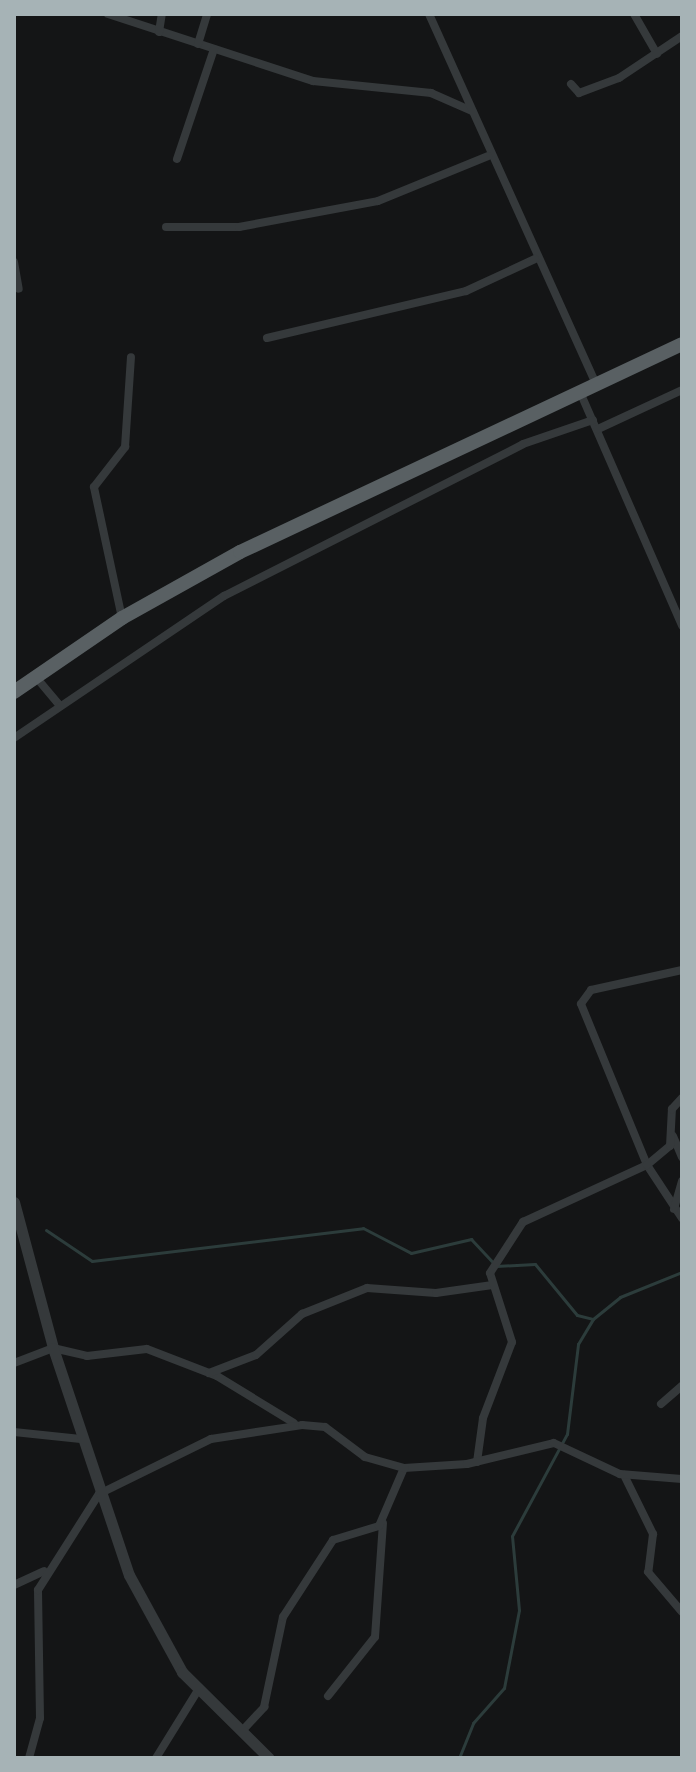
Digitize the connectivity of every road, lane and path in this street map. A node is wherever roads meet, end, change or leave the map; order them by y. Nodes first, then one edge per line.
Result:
1 (108, 14) edge
2 (162, 14) edge
3 (207, 14) edge
4 (429, 14) edge
5 (634, 14) edge
6 (159, 32) junction
7 (682, 36) edge
8 (198, 44) junction
9 (214, 49) junction
10 (657, 54) junction
11 (571, 84) dead end
12 (472, 111) junction
13 (488, 156) junction
14 (177, 159) dead end
15 (166, 227) dead end
16 (535, 259) junction
17 (14, 262) edge
18 (19, 289) dead end
19 (267, 338) dead end
20 (682, 344) edge
21 (131, 357) dead end
22 (596, 384) junction
23 (682, 390) edge
24 (580, 392) junction
25 (595, 425) junction
26 (122, 618) junction
27 (682, 626) edge
28 (35, 676) junction
29 (14, 692) edge
30 (60, 706) junction
31 (14, 738) edge
32 (682, 970) edge
33 (682, 1098) edge
34 (673, 1136) junction
35 (682, 1157) edge
36 (647, 1165) junction
37 (682, 1181) edge
38 (14, 1202) edge
39 (674, 1209) junction
40 (682, 1218) edge
41 (492, 1285) junction
42 (53, 1348) junction
43 (14, 1363) edge
44 (209, 1373) junction
45 (682, 1386) edge
46 (661, 1404) dead end
47 (302, 1425) junction
48 (14, 1432) edge
49 (81, 1439) junction
50 (477, 1462) junction
51 (404, 1468) junction
52 (624, 1475) junction
53 (682, 1479) edge
54 (99, 1494) junction
55 (383, 1520) junction
56 (45, 1571) junction
57 (14, 1585) edge
58 (682, 1612) edge
59 (197, 1692) junction
60 (328, 1696) dead end
61 (242, 1731) junction
62 (29, 1758) edge
63 (156, 1758) edge
64 (269, 1758) edge

1 - 6 street
2 - 6 street
3 - 8 street
4 - 12 street
5 - 10 street
6 - 8 street
7 - 10 street
8 - 9 street
9 - 12 street
9 - 14 street
10 - 11 street
12 - 13 street
13 - 15 street
13 - 16 street
16 - 19 street
16 - 22 street
17 - 18 street
20 - 22 highway
21 - 26 street
22 - 24 highway
23 - 25 street
24 - 25 street
24 - 26 highway
25 - 27 street
25 - 30 street
26 - 28 highway
28 - 29 highway
28 - 30 street
30 - 31 street
32 - 36 street
33 - 34 street
34 - 35 street
34 - 36 street
36 - 39 street
36 - 41 street
37 - 39 street
38 - 42 street
39 - 40 street
41 - 44 street
41 - 50 street
42 - 43 street
42 - 44 street
42 - 49 street
44 - 47 street
45 - 46 street
47 - 51 street
47 - 54 street
48 - 49 street
49 - 54 street
50 - 51 street
50 - 52 street
51 - 55 street
52 - 53 street
52 - 58 street
54 - 56 street
54 - 59 street
55 - 60 street
55 - 61 street
56 - 57 street
56 - 62 street
59 - 61 street
59 - 63 street
61 - 64 street

